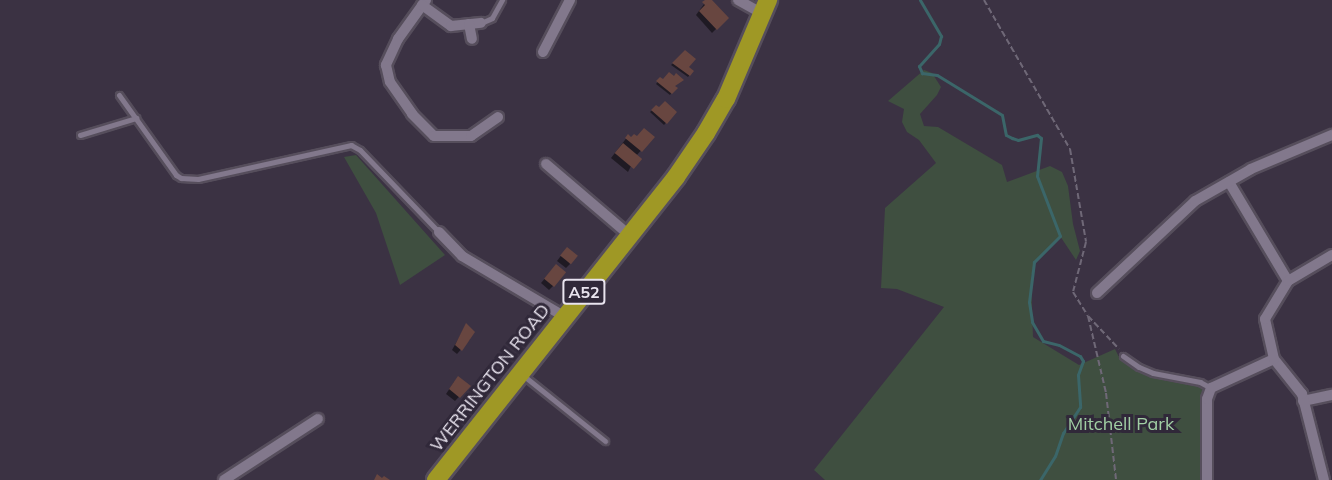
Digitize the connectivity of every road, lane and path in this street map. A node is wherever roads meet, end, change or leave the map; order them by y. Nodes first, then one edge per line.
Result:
1 (502, 0) edge
2 (570, 0) edge
3 (738, 0) edge
4 (984, 0) edge
5 (424, 2) edge
6 (764, 7) edge
7 (481, 23) joint
8 (469, 24) junction
9 (472, 39) dead end
10 (543, 52) dead end
11 (120, 95) dead end
12 (498, 117) dead end
13 (136, 118) junction
14 (80, 135) dead end
15 (1332, 135) edge
16 (546, 164) dead end
17 (1229, 182) junction
18 (439, 232) joint
19 (629, 235) junction
20 (1332, 255) edge
21 (1288, 281) junction
22 (1097, 294) dead end
23 (1088, 316) junction
24 (565, 317) junction
25 (1123, 356) joint
26 (1274, 359) junction
27 (521, 374) junction
28 (1211, 388) junction
29 (1332, 395) edge
30 (1303, 401) junction
31 (318, 419) dead end
32 (605, 441) dead end
33 (224, 480) edge
34 (436, 480) edge
35 (1116, 480) edge
36 (1206, 480) edge
37 (1324, 480) edge

1 - 7 lane
2 - 10 street
3 - 6 street
4 - 23 path
5 - 8 street
5 - 12 street
6 - 19 highway, WERRINGTON ROAD / A52
7 - 8 street
8 - 9 street
11 - 13 lane
13 - 14 lane
13 - 18 lane
15 - 17 street
16 - 19 street
17 - 21 street
17 - 22 street
18 - 24 street
19 - 24 highway, WERRINGTON ROAD / A52
20 - 21 street
21 - 26 street
23 - 25 path
23 - 35 path
24 - 27 highway, WERRINGTON ROAD / A52
25 - 28 lane
26 - 28 street
26 - 30 street
27 - 32 lane
27 - 34 highway, WERRINGTON ROAD / A52
28 - 36 street
29 - 30 street
30 - 37 street
31 - 33 street

